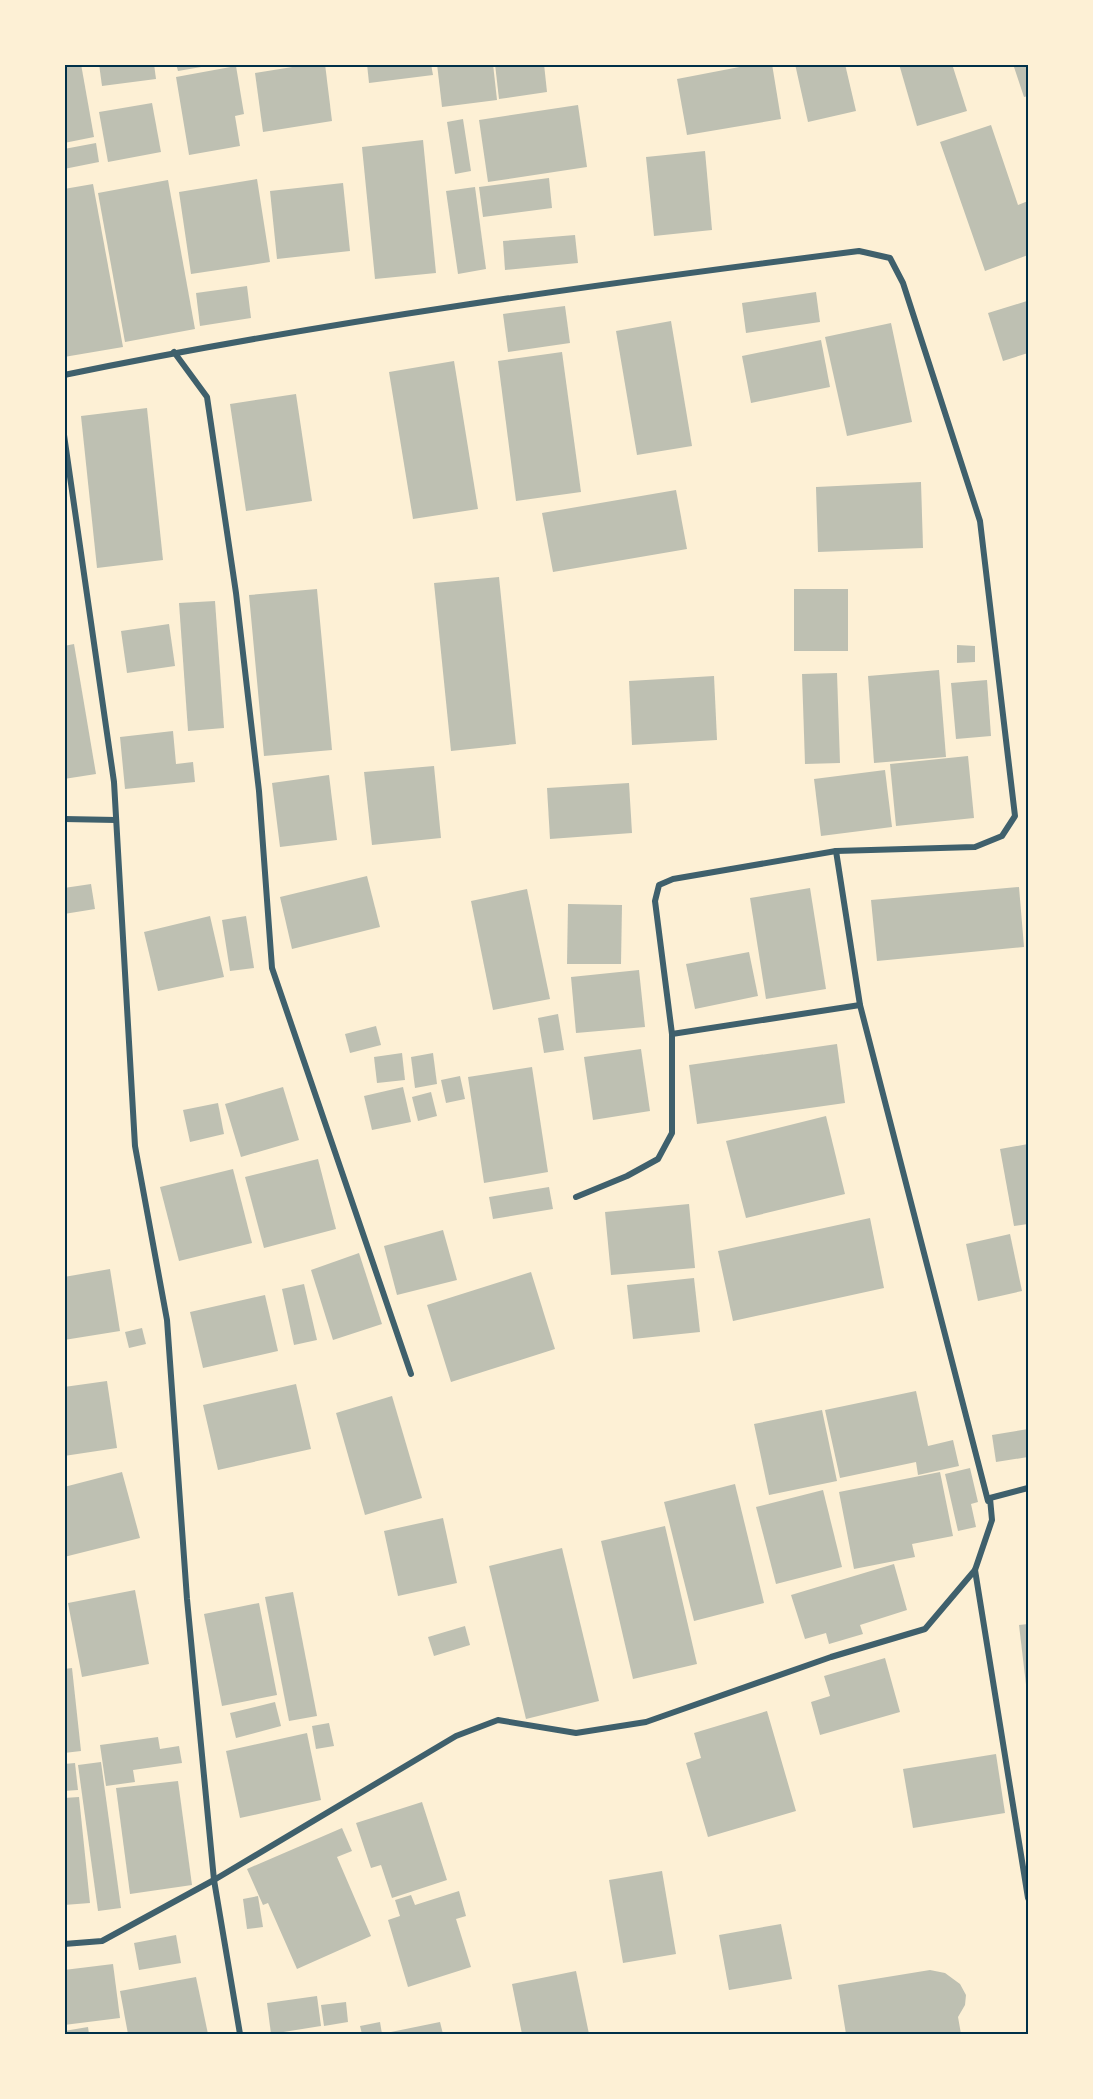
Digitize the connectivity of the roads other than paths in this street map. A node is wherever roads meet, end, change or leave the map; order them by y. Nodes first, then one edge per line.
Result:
1 (174, 352) junction
2 (64, 375) edge
3 (64, 435) edge
4 (64, 819) edge
5 (116, 820) junction
6 (836, 851) junction
7 (860, 1005) junction
8 (672, 1034) junction
9 (576, 1197) dead end
10 (411, 1374) dead end
11 (1029, 1488) edge
12 (992, 1520) junction
13 (975, 1569) junction
14 (214, 1880) junction
15 (1029, 1898) edge
16 (64, 1944) edge
17 (240, 2034) edge

1 - 2 street
1 - 6 street
1 - 10 street
3 - 5 street
4 - 5 street
5 - 14 street
6 - 7 street
6 - 8 street
7 - 8 street
7 - 12 street
8 - 9 street
11 - 12 street
12 - 13 street
13 - 14 street
13 - 15 street
14 - 16 street
14 - 17 street

